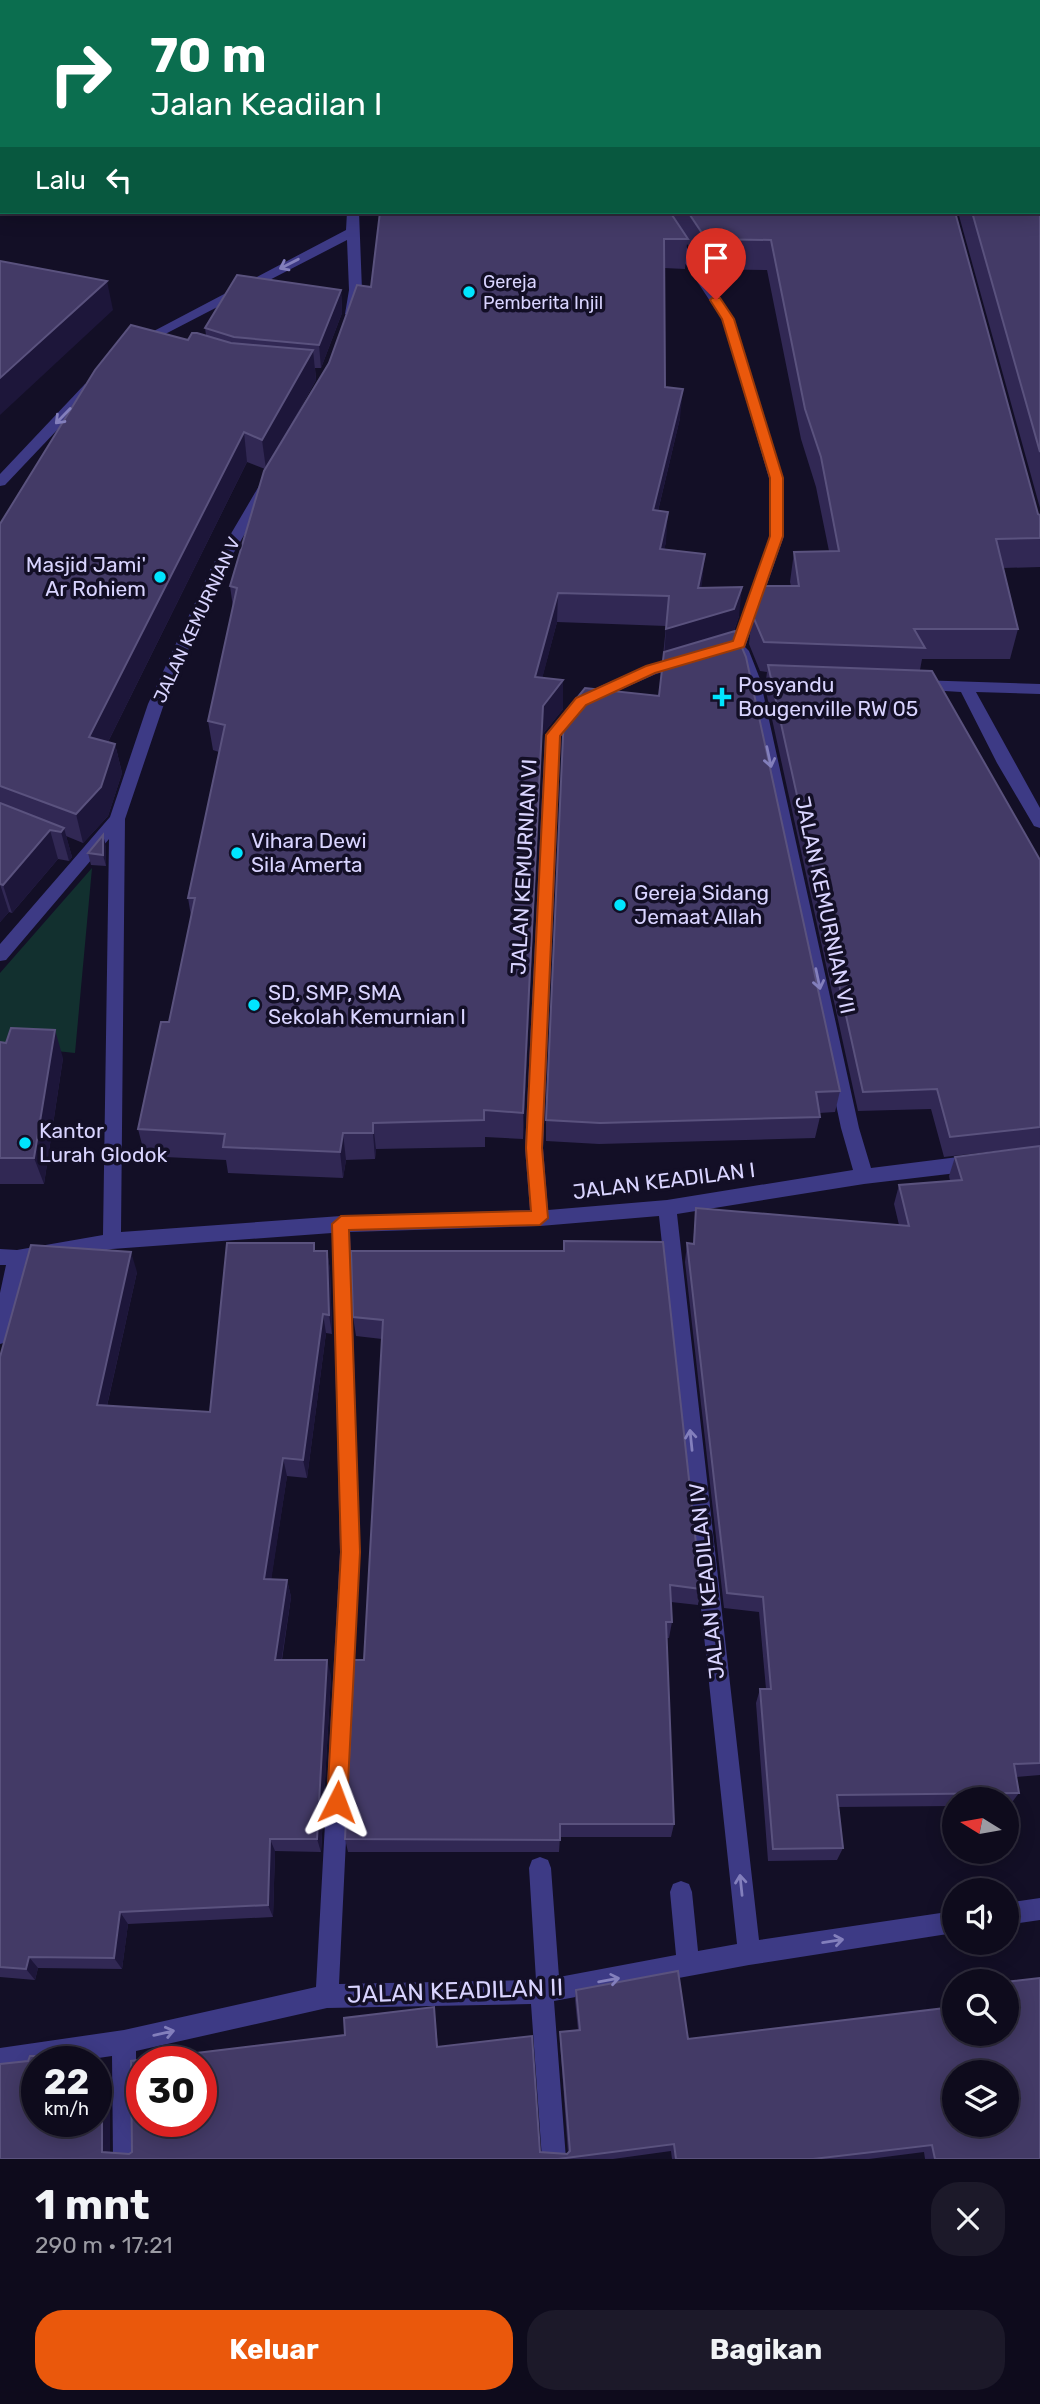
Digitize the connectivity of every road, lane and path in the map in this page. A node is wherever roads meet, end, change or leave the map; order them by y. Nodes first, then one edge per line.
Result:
1 (353, 214) edge
2 (658, 214) edge
3 (350, 233) junction
4 (346, 327) edge
5 (145, 338) junction
6 (169, 346) edge
7 (128, 348) edge
8 (100, 377) edge
9 (274, 473) edge
10 (0, 482) edge
11 (701, 655) edge
12 (898, 684) edge
13 (966, 687) junction
14 (1040, 689) edge
15 (117, 819) junction
16 (1040, 822) edge
17 (0, 955) edge
18 (999, 1160) edge
19 (864, 1176) junction
20 (667, 1208) junction
21 (540, 1218) junction
22 (341, 1224) junction
23 (112, 1241) junction
24 (9, 1257) edge
25 (0, 1336) edge
26 (540, 1868) dead end
27 (681, 1892) dead end
28 (1040, 1909) edge
29 (1019, 1912) edge
30 (942, 1924) edge
31 (749, 1953) junction
32 (688, 1965) junction
33 (545, 1992) junction
34 (327, 1996) junction
35 (124, 2042) junction
36 (0, 2060) edge
37 (125, 2159) edge
38 (554, 2159) edge

1 - 3 street
2 -> 19 street, JALAN KEMURNIAN VII
3 - 4 street
3 -> 5 street
5 - 6 street
5 - 7 street
8 -> 10 street
9 - 15 street, JALAN KEMURNIAN V
11 - 21 street, JALAN KEMURNIAN VI
12 - 13 street
13 - 14 street
13 - 16 street
15 - 17 street, JALAN KEMURNIAN V
15 - 23 street, JALAN KEMURNIAN V
18 - 19 street, JALAN KEADILAN I
19 - 20 street, JALAN KEADILAN I
20 - 21 street, JALAN KEADILAN I
31 -> 20 street, JALAN KEADILAN IV
21 - 22 street, JALAN KEADILAN I
22 - 23 street, JALAN KEADILAN I
22 - 34 street
23 - 24 street, JALAN KEADILAN I
24 - 25 street
26 - 33 street
27 - 32 street
28 - 29 street
31 -> 30 street, JALAN KEADILAN II
31 - 32 street, JALAN KEADILAN II
33 -> 32 street, JALAN KEADILAN II
33 - 34 street, JALAN KEADILAN II
33 - 38 street
35 -> 34 street, JALAN KEADILAN II
35 - 36 street, JALAN KEADILAN II
35 - 37 street

